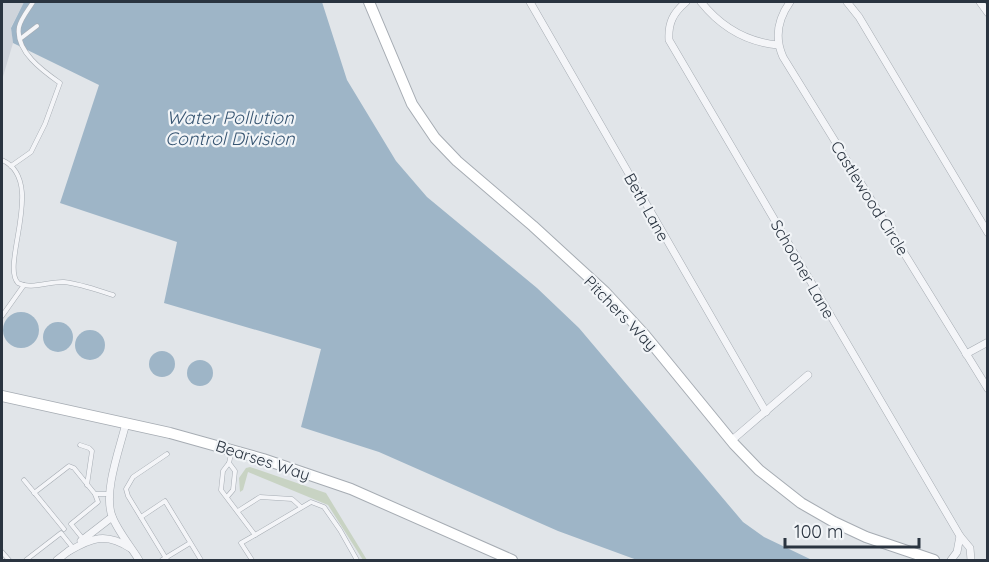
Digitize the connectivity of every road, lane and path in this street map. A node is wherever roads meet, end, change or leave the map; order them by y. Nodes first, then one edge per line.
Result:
1 (33, 2) edge
2 (369, 2) edge
3 (530, 2) edge
4 (686, 2) edge
5 (701, 2) edge
6 (790, 2) edge
7 (847, 2) edge
8 (980, 2) edge
9 (987, 13) edge
10 (37, 26) dead end
11 (20, 39) junction
12 (778, 45) junction
13 (2, 160) edge
14 (11, 166) junction
15 (15, 212) dead end
16 (987, 232) edge
17 (7, 263) dead end
18 (24, 285) junction
19 (114, 295) dead end
20 (2, 316) edge
21 (987, 342) edge
22 (966, 354) junction
23 (808, 375) dead end
24 (987, 389) edge
25 (2, 396) edge
26 (766, 412) junction
27 (126, 423) junction
28 (731, 441) junction
29 (81, 445) dead end
30 (232, 450) junction
31 (167, 454) dead end
32 (229, 463) junction
33 (24, 480) dead end
34 (87, 486) junction
35 (34, 493) junction
36 (94, 494) junction
37 (111, 494) junction
38 (227, 497) junction
39 (301, 507) junction
40 (238, 511) junction
41 (112, 517) junction
42 (141, 517) junction
43 (71, 524) junction
44 (63, 531) junction
45 (255, 535) junction
46 (960, 536) junction
47 (83, 539) junction
48 (190, 543) junction
49 (71, 549) junction
50 (133, 550) junction
51 (2, 552) edge
52 (165, 560) edge
53 (9, 561) edge
54 (26, 561) edge
55 (57, 561) edge
56 (139, 561) edge
57 (201, 561) edge
58 (252, 561) edge
59 (357, 561) edge
60 (512, 561) edge
61 (934, 561) edge
62 (951, 561) edge
63 (971, 561) edge

1 - 11 lane
2 - 28 main road, Pitchers Way
3 - 26 street, Beth Lane
4 - 46 street, Schooner Lane
5 - 12 street
6 - 12 street
7 - 16 street
8 - 9 street
10 - 11 lane
11 - 14 lane
12 - 22 street, Castlewood Circle
13 - 14 lane
14 - 15 lane
17 - 18 lane
18 - 19 lane
18 - 20 lane
21 - 22 street
22 - 24 street, Castlewood Circle
23 - 26 street
25 - 27 main road, Bearses Way
26 - 28 street
27 - 30 main road, Bearses Way
27 - 37 street
28 - 61 main road, Pitchers Way
29 - 34 lane
30 - 32 lane
30 - 60 main road, Bearses Way
31 - 42 lane
32 - 38 lane
32 - 38 lane
33 - 35 lane
34 - 35 lane
34 - 36 lane
35 - 44 lane
36 - 37 lane
36 - 43 lane
37 - 41 street
38 - 40 lane
39 - 40 lane
39 - 45 lane
39 - 59 lane
40 - 45 lane
41 - 47 street
41 - 50 street
42 - 48 lane
42 - 52 lane
43 - 44 lane
43 - 47 lane
44 - 49 lane
44 - 54 lane
45 - 58 lane
46 - 62 street
46 - 63 street, Schooner Lane
47 - 49 street
48 - 52 lane
48 - 57 lane
49 - 50 street
49 - 55 street
50 - 56 street
51 - 53 lane

